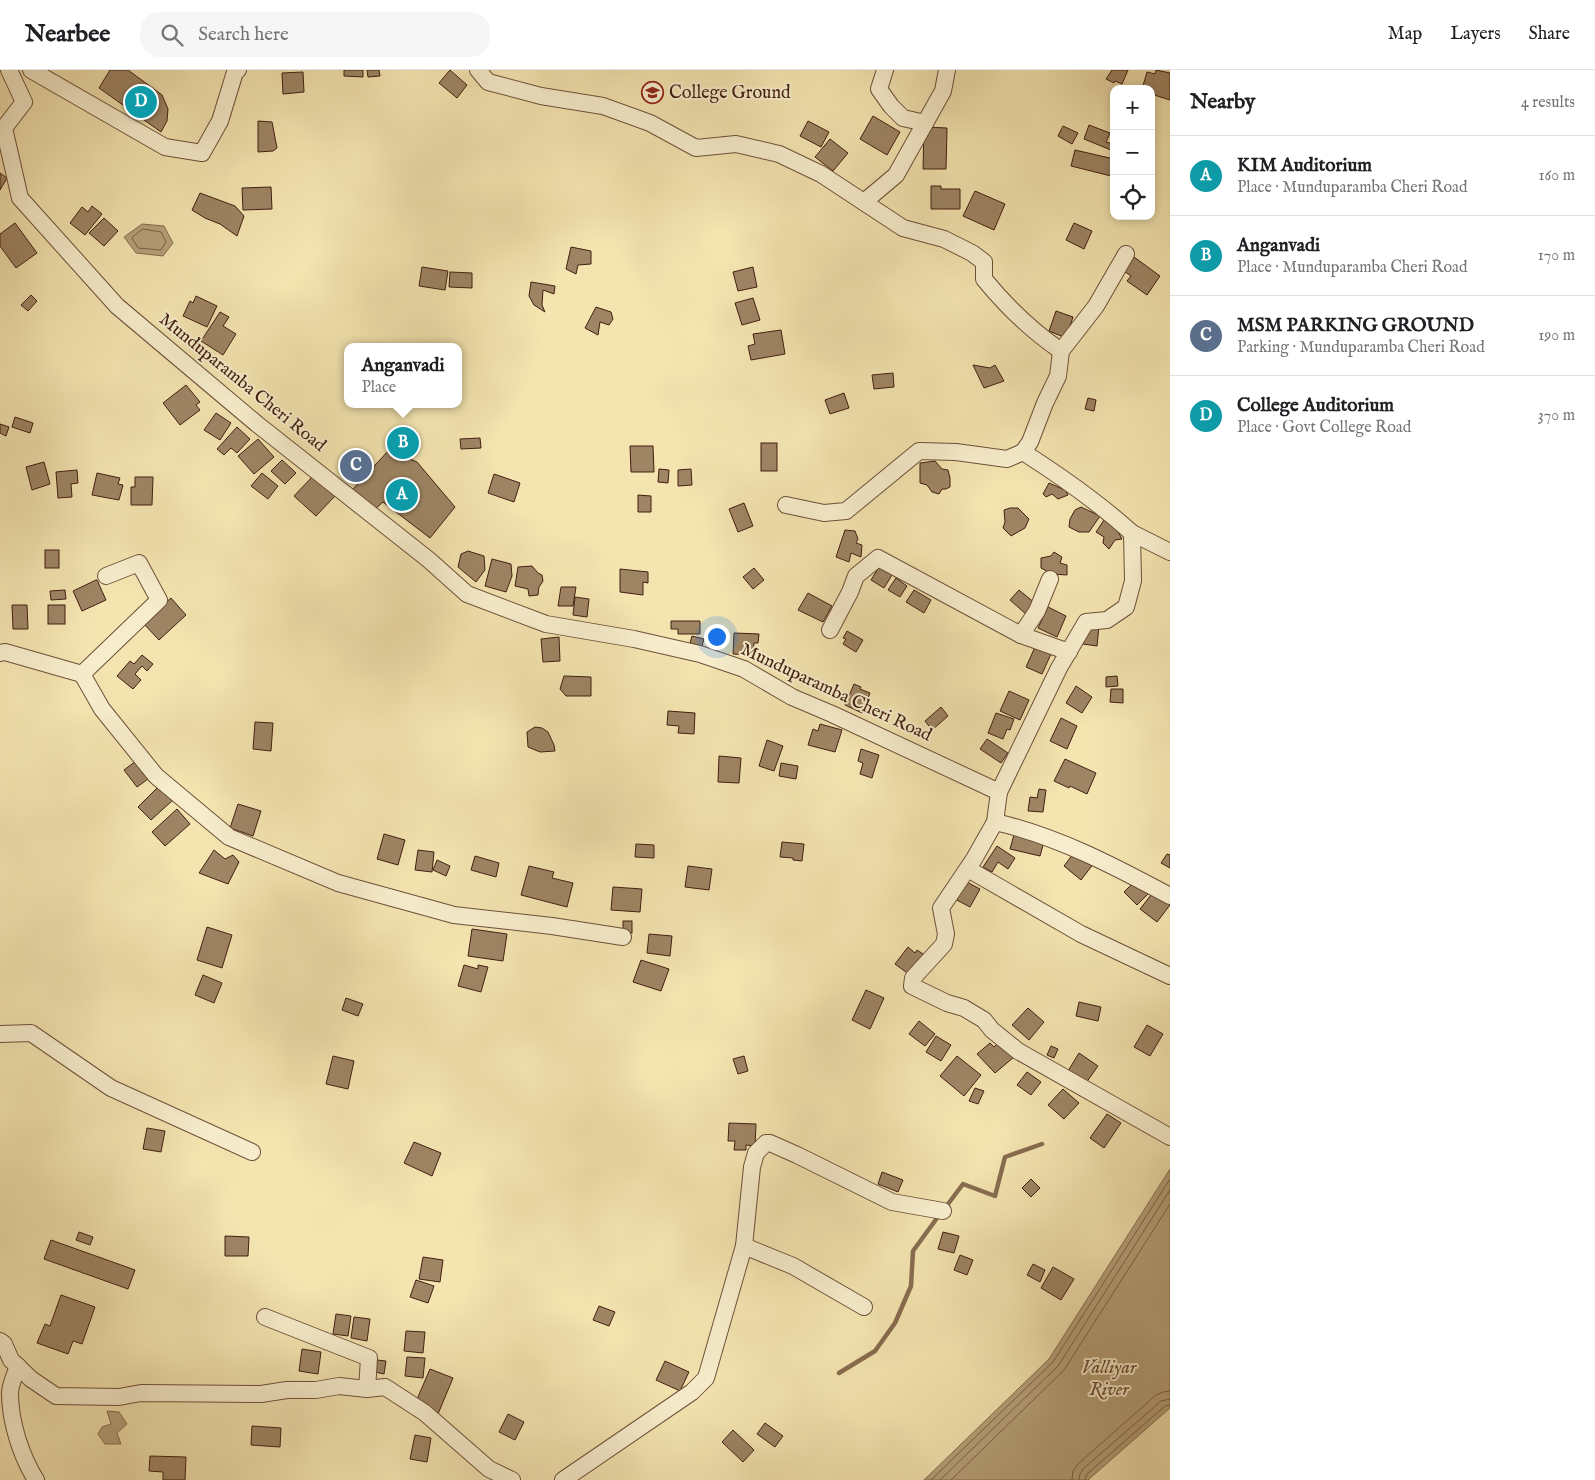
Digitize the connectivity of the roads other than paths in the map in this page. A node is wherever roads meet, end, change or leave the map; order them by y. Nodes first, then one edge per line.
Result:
1 (9, 70) edge
2 (31, 70) edge
3 (238, 70) edge
4 (478, 70) edge
5 (885, 70) edge
6 (947, 70) edge
7 (925, 123) junction
8 (864, 202) junction
9 (1126, 254) dead end
10 (1061, 351) junction
11 (1023, 452) junction
12 (786, 505) dead end
13 (1132, 533) junction
14 (1170, 552) edge
15 (106, 576) dead end
16 (1050, 579) dead end
17 (830, 630) dead end
18 (1021, 635) junction
19 (0, 652) edge
20 (1068, 652) junction
21 (82, 674) junction
22 (999, 792) junction
23 (995, 822) junction
24 (968, 869) junction
25 (1170, 896) edge
26 (623, 937) dead end
27 (1170, 976) edge
28 (0, 1034) edge
29 (1170, 1137) edge
30 (252, 1152) dead end
31 (942, 1211) dead end
32 (744, 1246) junction
33 (864, 1307) dead end
34 (265, 1317) dead end
35 (0, 1342) edge
36 (18, 1366) junction
37 (367, 1389) junction
38 (36, 1480) edge
39 (512, 1480) edge
40 (563, 1480) edge

1 - 22 street, Munduparamba Cheri Road
2 - 3 street
4 - 8 street
5 - 7 street
6 - 7 street
7 - 8 street
8 - 10 street
9 - 10 street
10 - 11 street
11 - 12 street
11 - 13 street
13 - 14 street
13 - 20 street
15 - 21 street
16 - 18 street
17 - 18 street
18 - 20 street
19 - 21 street
20 - 22 street
21 - 26 street
22 - 23 street
23 - 24 street
23 - 25 street
24 - 27 street
24 - 29 street
28 - 30 street
31 - 32 street
32 - 33 street
32 - 40 street
34 - 37 street
35 - 36 street
36 - 37 street
36 - 38 street
37 - 39 street

